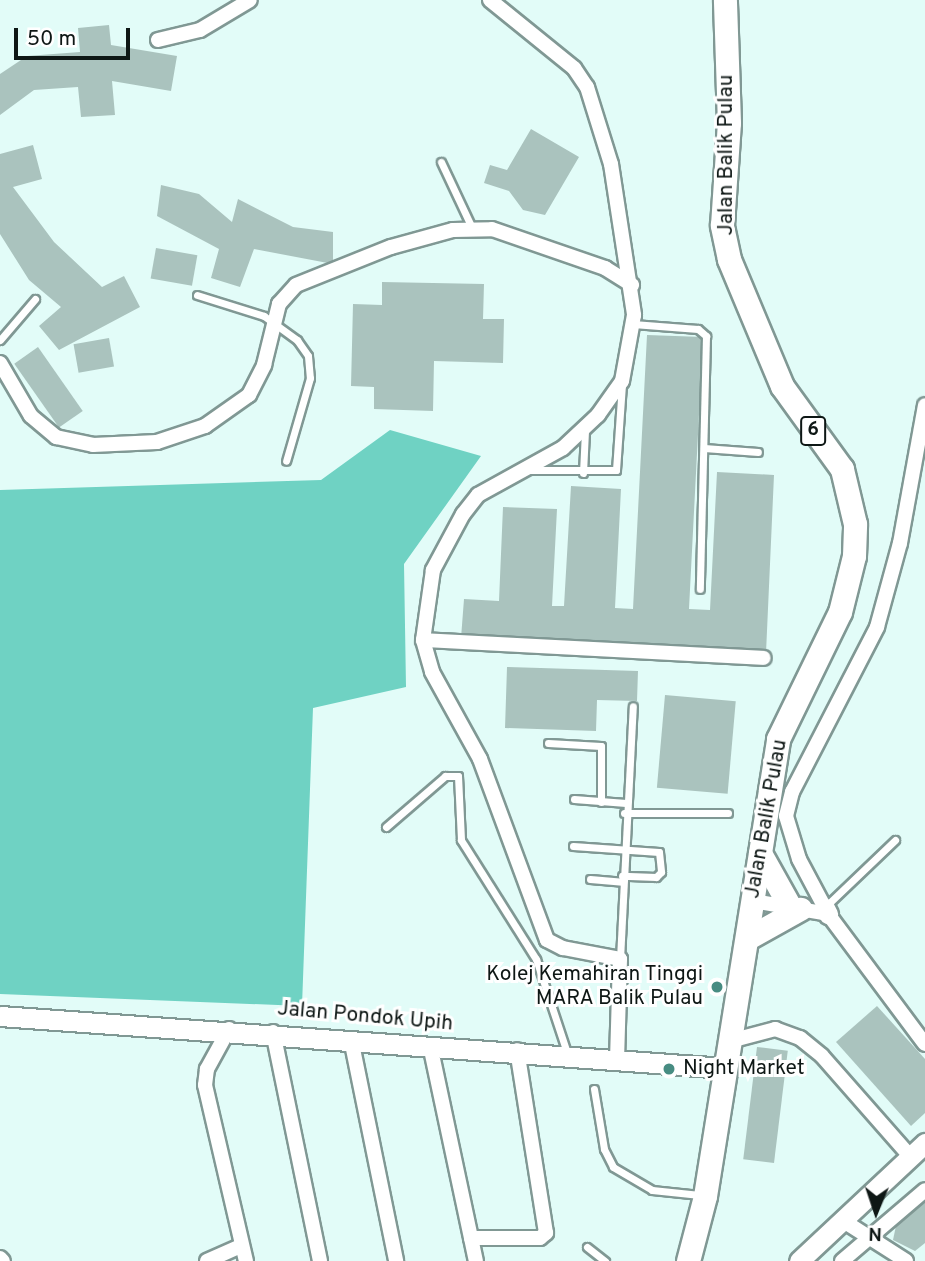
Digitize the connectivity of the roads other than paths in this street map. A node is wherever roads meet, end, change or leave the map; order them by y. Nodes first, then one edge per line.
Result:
1 (250, 0) edge
2 (490, 0) edge
3 (725, 0) edge
4 (158, 40) dead end
5 (441, 162) dead end
6 (472, 228) junction
7 (632, 285) junction
8 (197, 295) dead end
9 (35, 299) dead end
10 (275, 323) junction
11 (633, 324) junction
12 (0, 340) edge
13 (0, 363) edge
14 (622, 381) junction
15 (925, 405) edge
16 (585, 430) junction
17 (704, 448) junction
18 (758, 452) dead end
19 (286, 461) dead end
20 (520, 469) junction
21 (583, 473) junction
22 (700, 589) dead end
23 (424, 640) junction
24 (764, 659) dead end
25 (633, 706) dead end
26 (548, 743) dead end
27 (574, 799) dead end
28 (601, 802) junction
29 (626, 803) junction
30 (624, 813) junction
31 (728, 813) dead end
32 (386, 827) dead end
33 (895, 839) dead end
34 (573, 846) dead end
35 (623, 847) junction
36 (760, 853) junction
37 (590, 879) dead end
38 (622, 879) junction
39 (752, 901) junction
40 (795, 908) junction
41 (827, 911) junction
42 (748, 938) junction
43 (620, 959) junction
44 (1, 1017) edge
45 (229, 1029) junction
46 (273, 1032) junction
47 (351, 1039) junction
48 (730, 1041) junction
49 (925, 1044) edge
50 (430, 1045) junction
51 (517, 1050) junction
52 (568, 1055) junction
53 (617, 1059) junction
54 (726, 1068) junction
55 (594, 1089) dead end
56 (918, 1150) edge
57 (925, 1190) edge
58 (705, 1196) junction
59 (842, 1220) junction
60 (471, 1238) junction
61 (866, 1239) junction
62 (240, 1246) junction
63 (587, 1247) dead end
64 (207, 1261) edge
65 (246, 1261) edge
66 (320, 1261) edge
67 (396, 1261) edge
68 (476, 1261) edge
69 (605, 1261) edge
70 (689, 1261) edge
71 (799, 1261) edge
72 (842, 1261) edge
73 (906, 1261) edge

1 - 4 street
2 - 7 street
3 - 36 main road, Jalan Balik Pulau / 6
5 - 6 lane
6 - 7 street
6 - 10 street
7 - 11 street
8 - 10 lane
9 - 12 lane
10 - 13 street
10 - 19 lane
11 - 14 street
11 - 17 lane
14 - 16 street
14 - 21 lane
15 - 41 street
16 - 20 street
16 - 21 lane
17 - 18 lane
17 - 22 lane
20 - 21 lane
20 - 23 street
23 - 24 street
23 - 43 street
25 - 29 lane
26 - 28 lane
27 - 28 lane
28 - 29 lane
29 - 30 lane
30 - 31 lane
30 - 35 lane
32 - 52 lane
33 - 41 lane
34 - 35 lane
35 - 38 lane
35 - 38 lane
36 - 39 main road, Jalan Balik Pulau / 6
36 - 40 main road
37 - 38 lane
38 - 43 lane
39 - 40 street
39 - 42 main road, Jalan Balik Pulau / 6
40 - 41 street
40 - 42 main road
41 - 49 street
42 - 48 main road, Jalan Balik Pulau / 6
43 - 53 street
44 - 45 main road, Jalan Pondok Upih
45 - 46 main road, Jalan Pondok Upih
45 - 62 street
46 - 47 main road, Jalan Pondok Upih
46 - 66 street
47 - 50 main road, Jalan Pondok Upih
47 - 67 street
48 - 54 main road, Jalan Balik Pulau / 6
48 - 56 street
50 - 51 main road, Jalan Pondok Upih
50 - 60 street
51 - 52 main road, Jalan Pondok Upih
51 - 60 street
52 - 53 main road, Jalan Pondok Upih
53 - 54 main road, Jalan Pondok Upih
54 - 58 main road, Jalan Balik Pulau / 6
55 - 58 lane
56 - 59 main road
57 - 61 street
58 - 70 main road, Jalan Balik Pulau / 6
59 - 61 street
59 - 71 main road
60 - 68 street
61 - 72 street
61 - 73 street
62 - 64 street
62 - 65 street
63 - 69 lane

